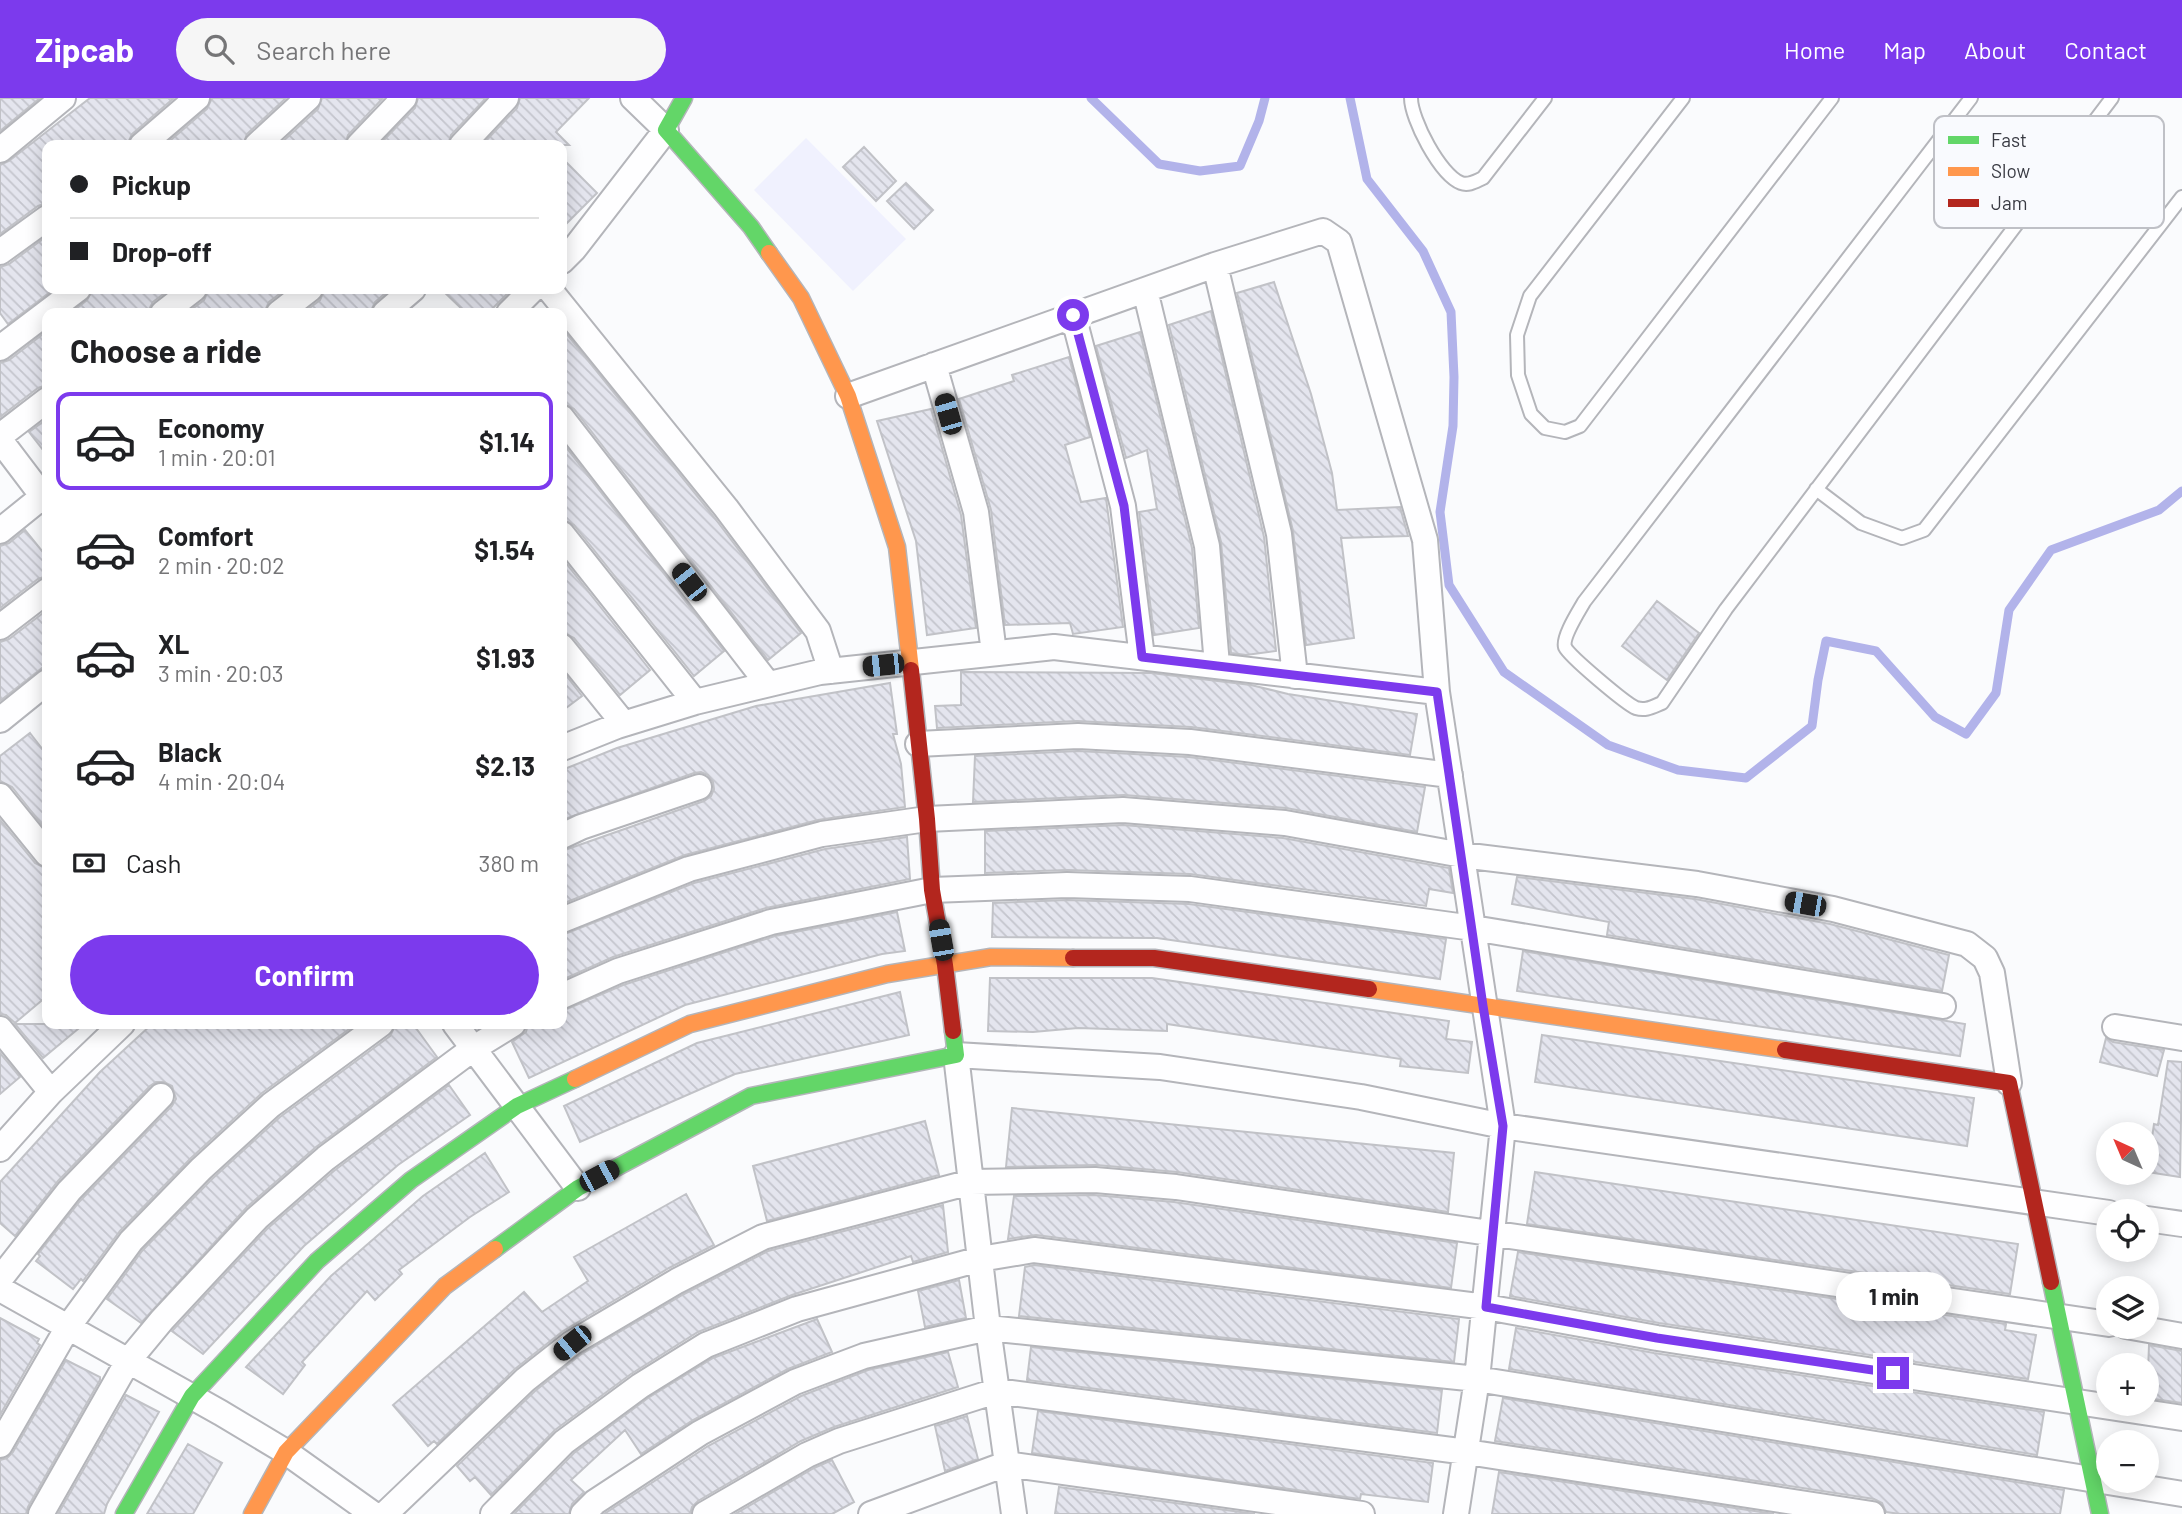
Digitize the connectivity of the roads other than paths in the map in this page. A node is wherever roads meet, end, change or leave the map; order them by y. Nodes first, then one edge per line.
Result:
1 (63, 98) edge
2 (197, 98) edge
3 (308, 98) edge
4 (404, 98) edge
5 (506, 98) edge
6 (633, 98) edge
7 (684, 98) edge
8 (1411, 98) edge
9 (1545, 98) edge
10 (1683, 98) edge
11 (1832, 98) edge
12 (1971, 98) edge
13 (2112, 98) edge
14 (1957, 116) edge
15 (2098, 116) edge
16 (666, 130) junction
17 (148, 140) edge
18 (262, 140) edge
19 (364, 140) edge
20 (467, 140) edge
21 (1934, 146) edge
22 (0, 150) edge
23 (2182, 197) edge
24 (2164, 220) edge
25 (42, 222) edge
26 (2014, 228) edge
27 (2158, 228) edge
28 (0, 253) edge
29 (567, 256) edge
30 (1215, 265) junction
31 (1145, 290) junction
32 (71, 294) edge
33 (188, 294) edge
34 (304, 294) edge
35 (407, 294) edge
36 (528, 294) edge
37 (553, 294) edge
38 (53, 308) edge
39 (169, 308) edge
40 (285, 308) edge
41 (391, 308) edge
42 (514, 308) edge
43 (564, 308) edge
44 (567, 311) edge
45 (1073, 315) junction
46 (42, 316) edge
47 (0, 348) edge
48 (934, 365) junction
49 (848, 396) junction
50 (42, 404) edge
51 (567, 424) edge
52 (0, 438) edge
53 (1816, 489) junction
54 (42, 492) edge
55 (42, 500) edge
56 (0, 531) edge
57 (567, 540) edge
58 (42, 595) edge
59 (0, 627) edge
60 (567, 653) edge
61 (994, 653) junction
62 (1142, 657) junction
63 (909, 662) junction
64 (1217, 666) junction
65 (831, 671) junction
66 (1295, 676) junction
67 (768, 684) junction
68 (42, 686) edge
69 (1437, 692) junction
70 (695, 702) junction
71 (0, 720) edge
72 (624, 724) junction
73 (918, 744) junction
74 (567, 746) edge
75 (1450, 775) junction
76 (699, 788) dead end
77 (0, 796) edge
78 (927, 818) junction
79 (567, 834) edge
80 (42, 848) edge
81 (1462, 855) junction
82 (932, 890) junction
83 (567, 918) edge
84 (1473, 928) junction
85 (945, 965) junction
86 (567, 994) edge
87 (1483, 1006) junction
88 (1943, 1006) dead end
89 (2115, 1027) dead end
90 (0, 1029) edge
91 (117, 1029) edge
92 (374, 1029) edge
93 (460, 1029) edge
94 (505, 1029) edge
95 (2182, 1038) edge
96 (474, 1048) junction
97 (956, 1055) junction
98 (2009, 1083) junction
99 (51, 1092) junction
100 (161, 1096) dead end
101 (517, 1106) junction
102 (1503, 1126) junction
103 (0, 1149) edge
104 (971, 1182) junction
105 (578, 1188) junction
106 (2034, 1201) junction
107 (2096, 1211) edge
108 (2159, 1221) edge
109 (2182, 1224) edge
110 (1494, 1234) junction
111 (980, 1259) junction
112 (0, 1279) edge
113 (0, 1289) edge
114 (1486, 1307) junction
115 (2058, 1315) junction
116 (2096, 1322) edge
117 (68, 1327) junction
118 (988, 1328) junction
119 (2159, 1332) edge
120 (2182, 1336) edge
121 (128, 1361) junction
122 (1478, 1379) junction
123 (996, 1391) junction
124 (191, 1396) junction
125 (2076, 1401) junction
126 (2182, 1418) edge
127 (0, 1445) edge
128 (286, 1452) junction
129 (1467, 1452) junction
130 (1006, 1464) junction
131 (2093, 1480) junction
132 (2182, 1494) edge
133 (41, 1514) edge
134 (124, 1514) edge
135 (252, 1514) edge
136 (373, 1514) edge
137 (385, 1514) edge
138 (493, 1514) edge
139 (583, 1514) edge
140 (705, 1514) edge
141 (871, 1514) edge
142 (1014, 1514) edge
143 (1362, 1514) edge
144 (1456, 1514) edge
145 (1872, 1514) edge
146 (2100, 1514) edge

1 - 22 street
2 - 17 street
3 - 18 street
4 - 19 street
5 - 20 street
6 - 16 street
7 - 16 street
8 - 9 lane
10 - 11 lane
12 - 14 lane
13 - 15 lane
16 - 29 street
16 - 49 street
21 - 53 lane
23 - 24 lane
25 - 28 street
26 - 53 lane
27 - 53 lane
30 - 31 street
30 - 66 street
30 - 69 street
31 - 45 street
31 - 64 street
32 - 38 street
33 - 39 street
34 - 40 street
35 - 41 street
36 - 42 street
37 - 43 street
44 - 65 street
45 - 48 street
45 - 62 street
46 - 47 street
48 - 49 street
48 - 61 street
49 - 63 street
50 - 52 street
51 - 67 street
52 - 54 street
55 - 56 street
57 - 70 street
58 - 59 street
60 - 72 street
61 - 62 street
61 - 63 street
62 - 64 street
63 - 65 street
63 - 73 street
64 - 66 street
65 - 67 street
66 - 69 street
67 - 70 street
68 - 71 street
69 - 75 street
70 - 72 street
72 - 74 street
73 - 75 street
73 - 78 street
75 - 81 street
76 - 79 street
77 - 80 street
78 - 81 street
78 - 82 street
78 - 83 street
81 - 84 street
81 - 98 street
82 - 84 street
82 - 85 street
82 - 86 street
84 - 87 street
84 - 88 street
85 - 87 street
85 - 97 street
85 - 101 street
87 - 98 street
87 - 102 street
89 - 95 street
90 - 99 street
91 - 99 street
92 - 117 street
93 - 96 street
94 - 96 street
96 - 101 street
96 - 121 street
97 - 102 street
97 - 104 street
97 - 105 street
98 - 106 street
99 - 103 street
100 - 112 street
101 - 105 street
101 - 124 street
102 - 106 street
102 - 110 street
104 - 110 street
104 - 111 street
104 - 137 street
105 - 128 street
106 - 107 street
106 - 115 street
108 - 109 street
110 - 114 street
110 - 115 street
111 - 114 street
111 - 118 street
111 - 138 street
113 - 117 street
114 - 122 street
114 - 125 street
115 - 116 street
115 - 125 street
117 - 121 street
117 - 127 street
118 - 122 street
118 - 123 street
118 - 139 street
119 - 120 street
121 - 124 street
121 - 133 street
122 - 129 street
122 - 131 street
123 - 129 street
123 - 130 street
123 - 140 street
124 - 128 street
124 - 134 street
125 - 126 street
125 - 131 street
128 - 135 street
128 - 136 street
129 - 144 street
129 - 145 street
130 - 141 street
130 - 142 street
130 - 143 street
131 - 132 street
131 - 146 street

